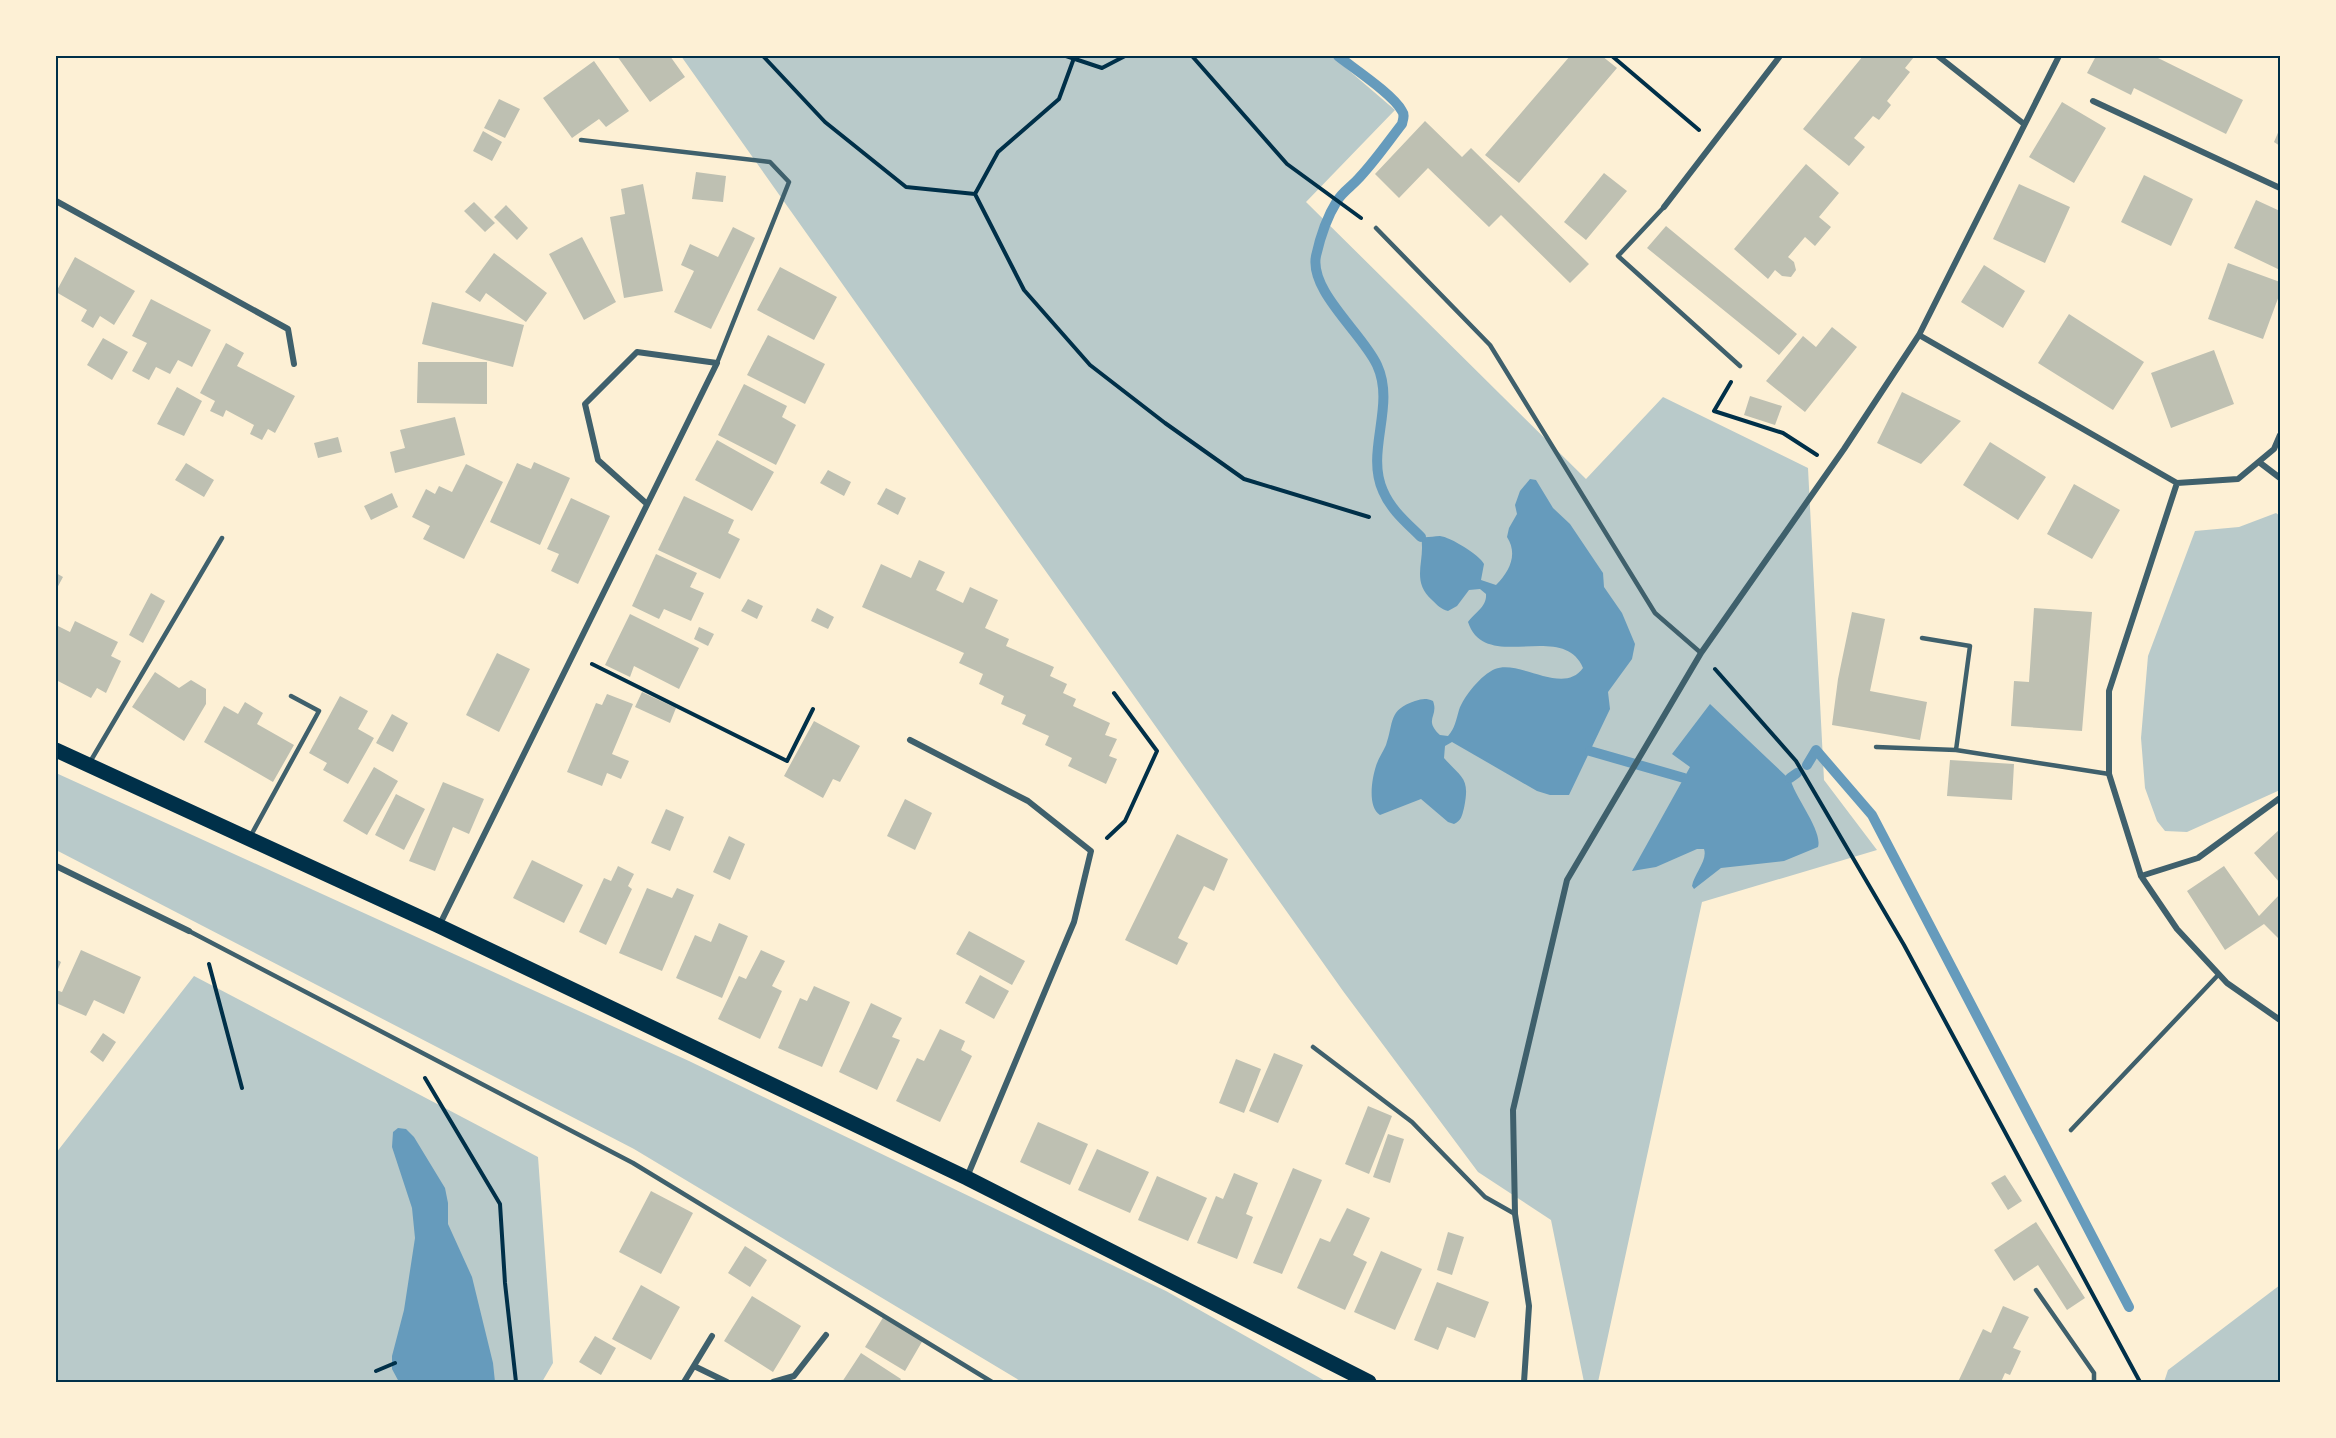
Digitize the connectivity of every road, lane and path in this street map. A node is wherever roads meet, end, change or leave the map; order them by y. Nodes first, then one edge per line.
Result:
1 (763, 56) edge
2 (1066, 56) edge
3 (1125, 56) edge
4 (1192, 56) edge
5 (1612, 56) edge
6 (1780, 56) edge
7 (1938, 56) edge
8 (2059, 56) edge
9 (1074, 58) junction
10 (2093, 101) dead end
11 (2024, 124) junction
12 (581, 141) dead end
13 (1713, 142) junction
14 (2280, 188) edge
15 (975, 194) junction
16 (56, 201) edge
17 (1343, 205) dead end
18 (1664, 207) joint
19 (1376, 228) dead end
20 (1920, 335) junction
21 (717, 363) junction
22 (294, 364) dead end
23 (1740, 366) joint
24 (2280, 435) edge
25 (2259, 462) junction
26 (1832, 465) junction
27 (2280, 478) edge
28 (2177, 483) junction
29 (646, 504) junction
30 (1369, 517) dead end
31 (222, 538) dead end
32 (1922, 638) dead end
33 (1701, 653) junction
34 (573, 655) junction
35 (1114, 693) dead end
36 (291, 696) dead end
37 (813, 709) dead end
38 (910, 740) dead end
39 (1876, 747) dead end
40 (56, 750) edge
41 (1956, 750) junction
42 (89, 765) junction
43 (2109, 774) junction
44 (2280, 798) edge
45 (249, 837) junction
46 (1091, 851) junction
47 (56, 866) edge
48 (2141, 876) junction
49 (439, 926) junction
50 (189, 931) joint
51 (201, 937) junction
52 (2219, 974) junction
53 (2280, 1020) edge
54 (405, 1044) junction
55 (1313, 1047) dead end
56 (242, 1088) dead end
57 (2071, 1130) dead end
58 (967, 1178) junction
59 (1515, 1214) junction
60 (2036, 1290) dead end
61 (826, 1335) dead end
62 (712, 1336) dead end
63 (395, 1363) dead end
64 (694, 1365) junction
65 (376, 1371) dead end
66 (516, 1383) edge
67 (684, 1383) edge
68 (727, 1383) edge
69 (773, 1383) edge
70 (992, 1383) edge
71 (1369, 1383) edge
72 (1524, 1383) edge
73 (2094, 1383) edge
74 (2140, 1383) edge

1 - 15 path
2 - 9 path
3 - 9 path
4 - 17 path
5 - 13 path
6 - 13 street
7 - 11 street
8 - 11 street
9 - 15 path
10 - 14 street
11 - 20 street
12 - 21 lane
13 - 18 street
15 - 30 path
16 - 22 street
18 - 23 lane
19 - 33 lane
20 - 26 street
20 - 28 street
21 - 29 street
21 - 29 street
23 - 26 path
24 - 25 street
25 - 27 street
25 - 28 street
26 - 33 street
28 - 43 street
29 - 34 street
31 - 42 lane
32 - 41 lane
33 - 59 street
33 - 74 path
34 - 37 path
34 - 49 street
35 - 46 path
36 - 45 lane
38 - 46 street
39 - 41 lane
40 - 42 main road
41 - 43 lane
42 - 45 main road
43 - 48 street
44 - 48 street
45 - 49 main road
46 - 58 street
47 - 50 street
48 - 52 street
49 - 58 main road
50 - 51 lane
51 - 54 lane
51 - 56 path
52 - 53 street
52 - 57 lane
54 - 66 path
54 - 70 lane
55 - 59 lane
58 - 71 main road
59 - 72 street
60 - 73 lane
61 - 69 street
62 - 64 street
63 - 65 path
64 - 67 street
64 - 68 street

